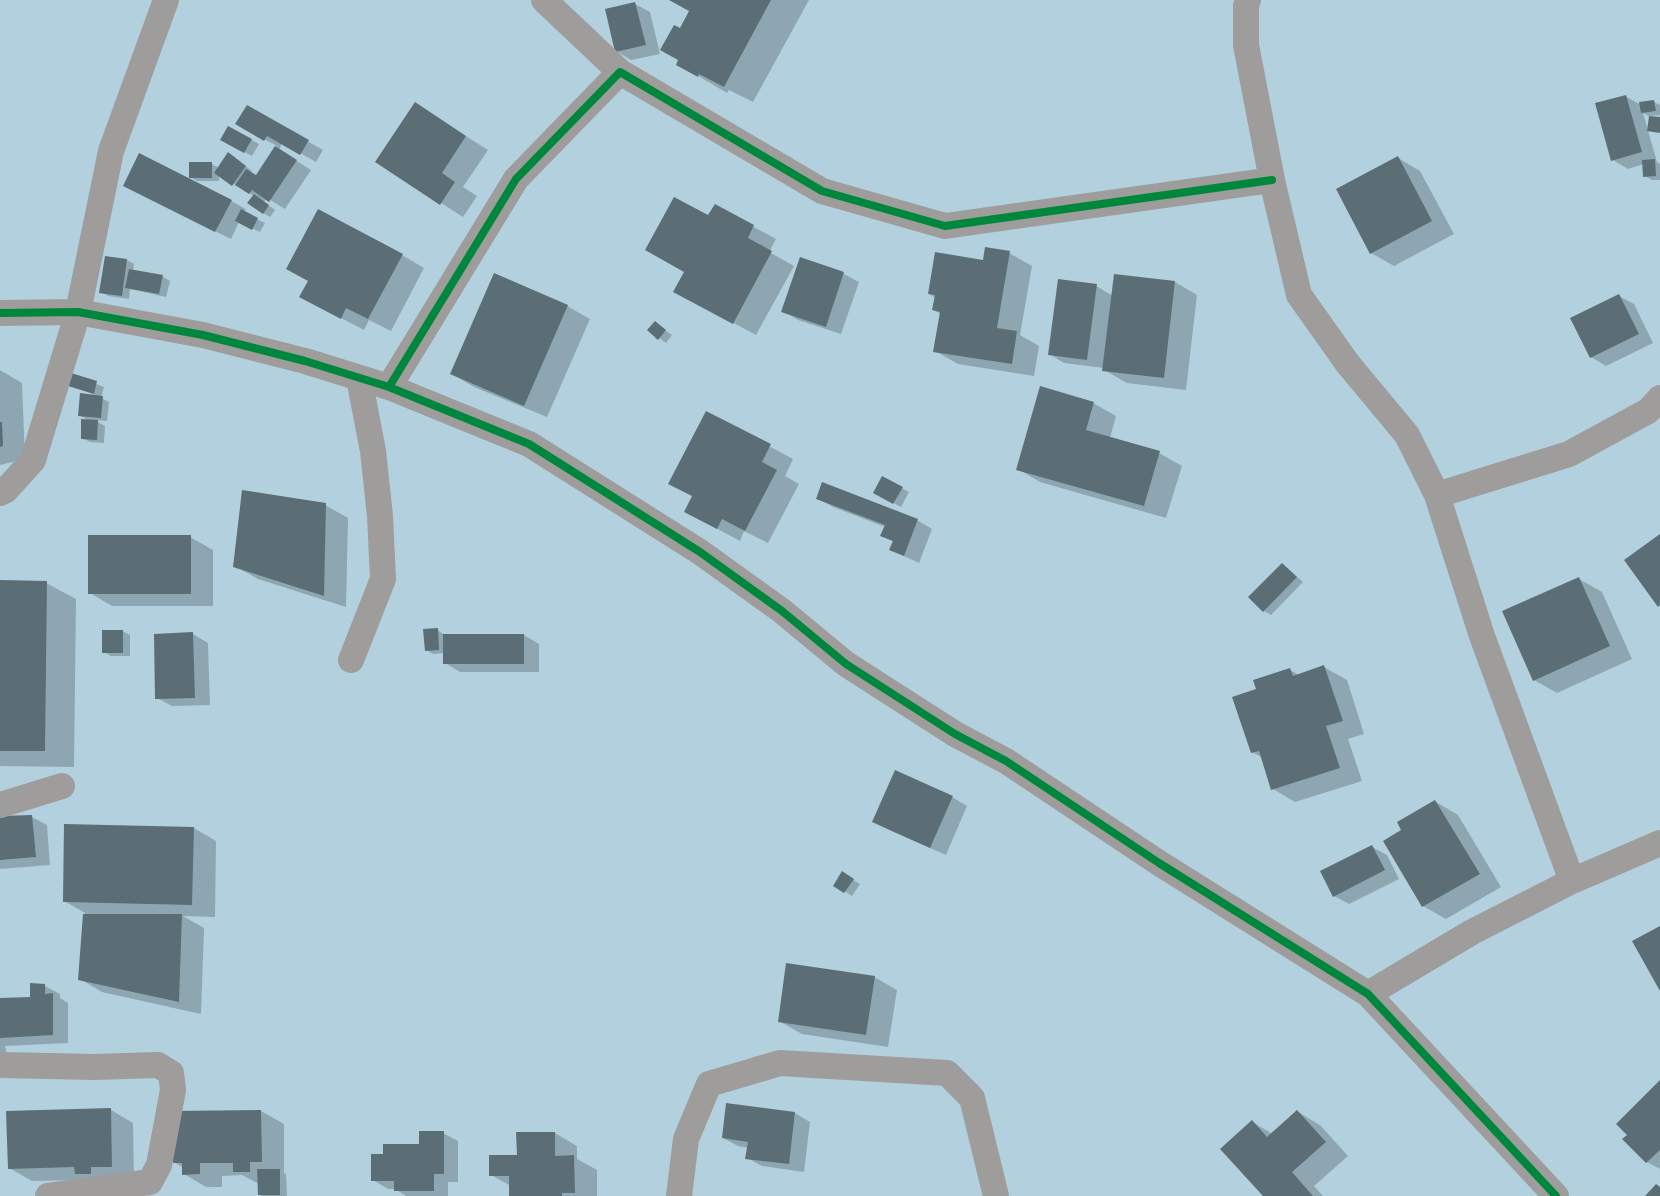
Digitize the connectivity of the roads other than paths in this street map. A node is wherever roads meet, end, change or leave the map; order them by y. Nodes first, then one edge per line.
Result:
1 (166, 0) edge
2 (544, 0) edge
3 (1248, 0) edge
4 (620, 72) junction
5 (1272, 180) junction
6 (78, 312) junction
7 (0, 313) edge
8 (359, 378) junction
9 (389, 387) junction
10 (1660, 399) edge
11 (0, 493) edge
12 (1437, 495) junction
13 (351, 660) dead end
14 (62, 786) dead end
15 (0, 805) edge
16 (1660, 843) edge
17 (1572, 881) junction
18 (1368, 994) junction
19 (0, 1065) edge
20 (48, 1196) edge
21 (680, 1196) edge
22 (996, 1196) edge
23 (1556, 1196) edge

1 - 6 street
2 - 4 street
3 - 5 street
4 - 5 street
4 - 9 street
5 - 12 street
6 - 7 street
6 - 8 street
6 - 11 street
8 - 9 street
8 - 13 street
9 - 18 street
10 - 12 street
12 - 17 street
14 - 15 street
16 - 17 street
17 - 18 street
18 - 23 street
19 - 20 street
21 - 22 street

